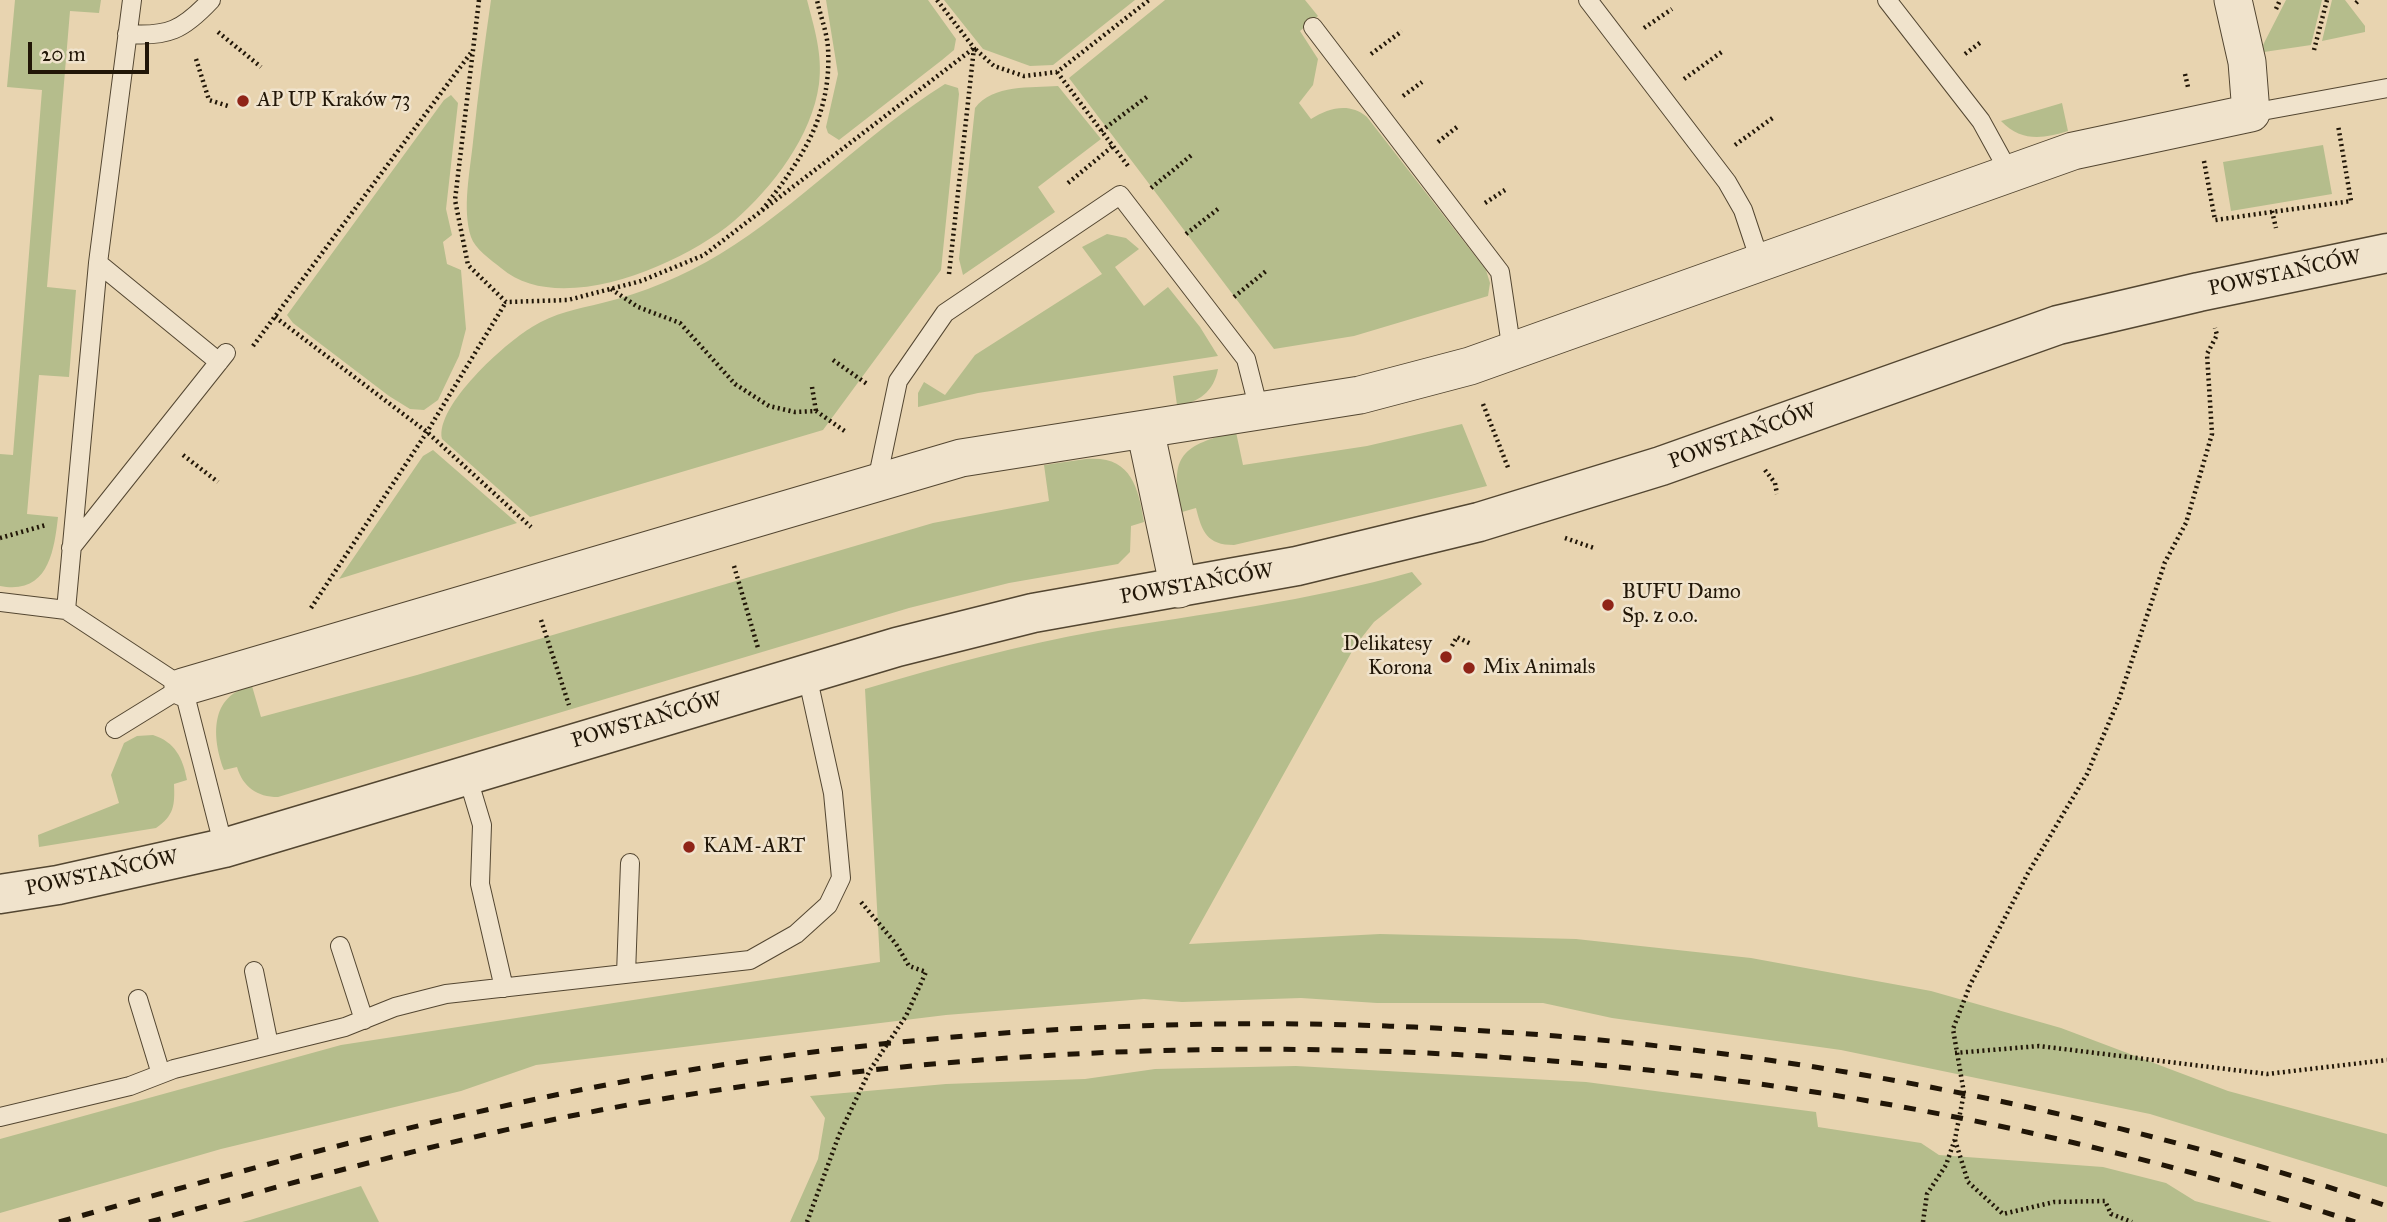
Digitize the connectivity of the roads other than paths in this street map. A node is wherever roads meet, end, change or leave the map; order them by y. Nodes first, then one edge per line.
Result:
1 (132, 0) edge
2 (211, 0) edge
3 (1588, 0) edge
4 (1887, 0) edge
5 (2233, 0) edge
6 (1313, 27) dead end
7 (127, 34) junction
8 (2387, 88) edge
9 (2251, 113) junction
10 (2009, 172) junction
11 (2387, 253) edge
12 (1760, 261) junction
13 (98, 264) junction
14 (1512, 352) junction
15 (1259, 410) junction
16 (1145, 429) junction
17 (877, 481) junction
18 (71, 548) junction
19 (1180, 589) junction
20 (0, 602) edge
21 (66, 610) junction
22 (807, 675) junction
23 (183, 687) junction
24 (115, 729) dead end
25 (467, 775) junction
26 (225, 848) junction
27 (630, 863) dead end
28 (0, 894) edge
29 (340, 946) dead end
30 (254, 971) dead end
31 (626, 974) junction
32 (504, 988) junction
33 (138, 999) dead end
34 (364, 1020) junction
35 (269, 1045) junction
36 (161, 1074) junction
37 (0, 1117) edge

1 - 7 lane
2 - 7 lane
3 - 12 lane
4 - 10 lane
5 - 9 street
6 - 14 lane
7 - 13 lane
8 - 9 lane
9 - 10 street
10 - 12 street
11 - 19 street, POWSTAŃCÓW
12 - 14 street
13 - 18 lane
13 - 18 lane
14 - 15 street
15 - 16 street
15 - 17 lane
16 - 17 street
16 - 19 street
17 - 23 street
18 - 21 lane
19 - 22 street, POWSTAŃCÓW
20 - 21 lane
21 - 23 lane
22 - 25 street, POWSTAŃCÓW
22 - 31 lane
23 - 24 lane
23 - 26 lane
25 - 26 street, POWSTAŃCÓW
25 - 32 lane
26 - 28 street, POWSTAŃCÓW
27 - 31 lane
29 - 34 lane
30 - 35 lane
31 - 32 lane
32 - 34 lane
33 - 36 lane
34 - 35 lane
35 - 36 lane
36 - 37 lane

